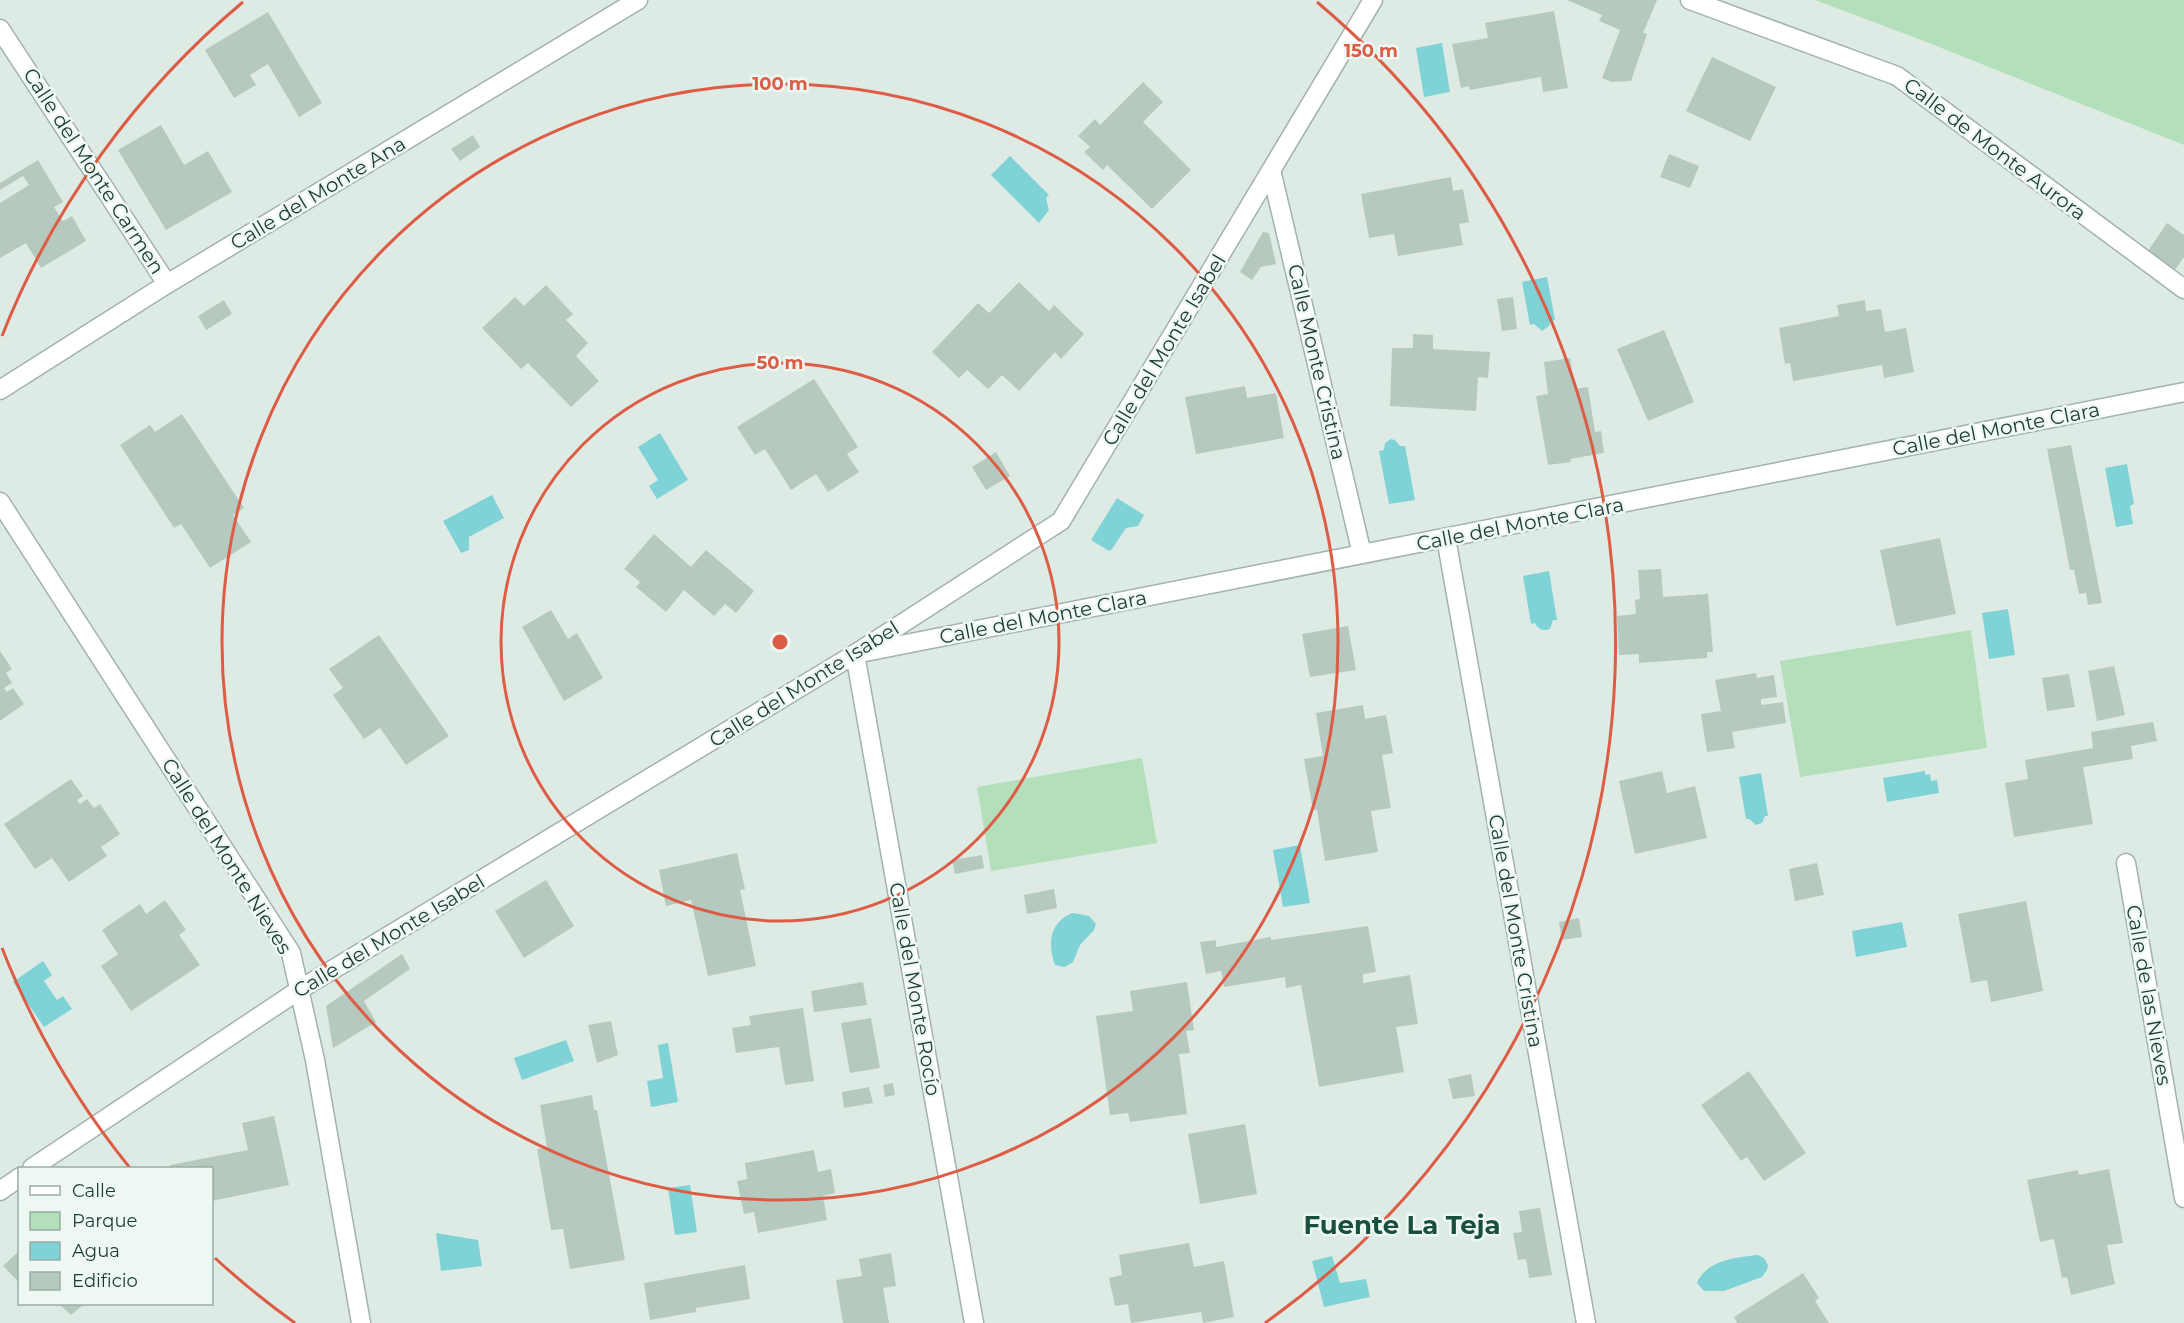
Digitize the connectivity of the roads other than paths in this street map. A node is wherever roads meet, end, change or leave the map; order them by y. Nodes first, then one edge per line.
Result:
1 (638, 0) edge
2 (1373, 0) edge
3 (1690, 0) edge
4 (0, 29) edge
5 (1271, 170) junction
6 (168, 284) junction
7 (2184, 289) edge
8 (0, 390) edge
9 (2184, 392) edge
10 (0, 502) edge
11 (1446, 538) junction
12 (1362, 554) junction
13 (855, 654) junction
14 (2126, 863) dead end
15 (299, 990) junction
16 (34, 1167) edge
17 (18, 1178) edge
18 (0, 1191) edge
19 (2184, 1198) edge
20 (361, 1323) edge
21 (974, 1323) edge
22 (1586, 1323) edge

1 - 6 street, Calle del Monte Ana
2 - 5 street, Calle del Monte Isabel
3 - 7 street, Calle de Monte Aurora
4 - 6 street, Calle del Monte Carmen
5 - 12 street, Calle Monte Cristina
5 - 13 street, Calle del Monte Isabel
6 - 8 street, Calle del Monte Ana
9 - 11 street, Calle del Monte Clara
10 - 15 street, Calle del Monte Nieves
11 - 12 street, Calle del Monte Clara
11 - 22 street, Calle del Monte Cristina
12 - 13 street, Calle del Monte Clara
13 - 15 street, Calle del Monte Isabel
13 - 21 street, Calle del Monte Rocío
14 - 19 street, Calle de las Nieves
15 - 16 street, Calle del Monte Isabel
15 - 20 street, Calle del Monte Nieves
17 - 18 street

